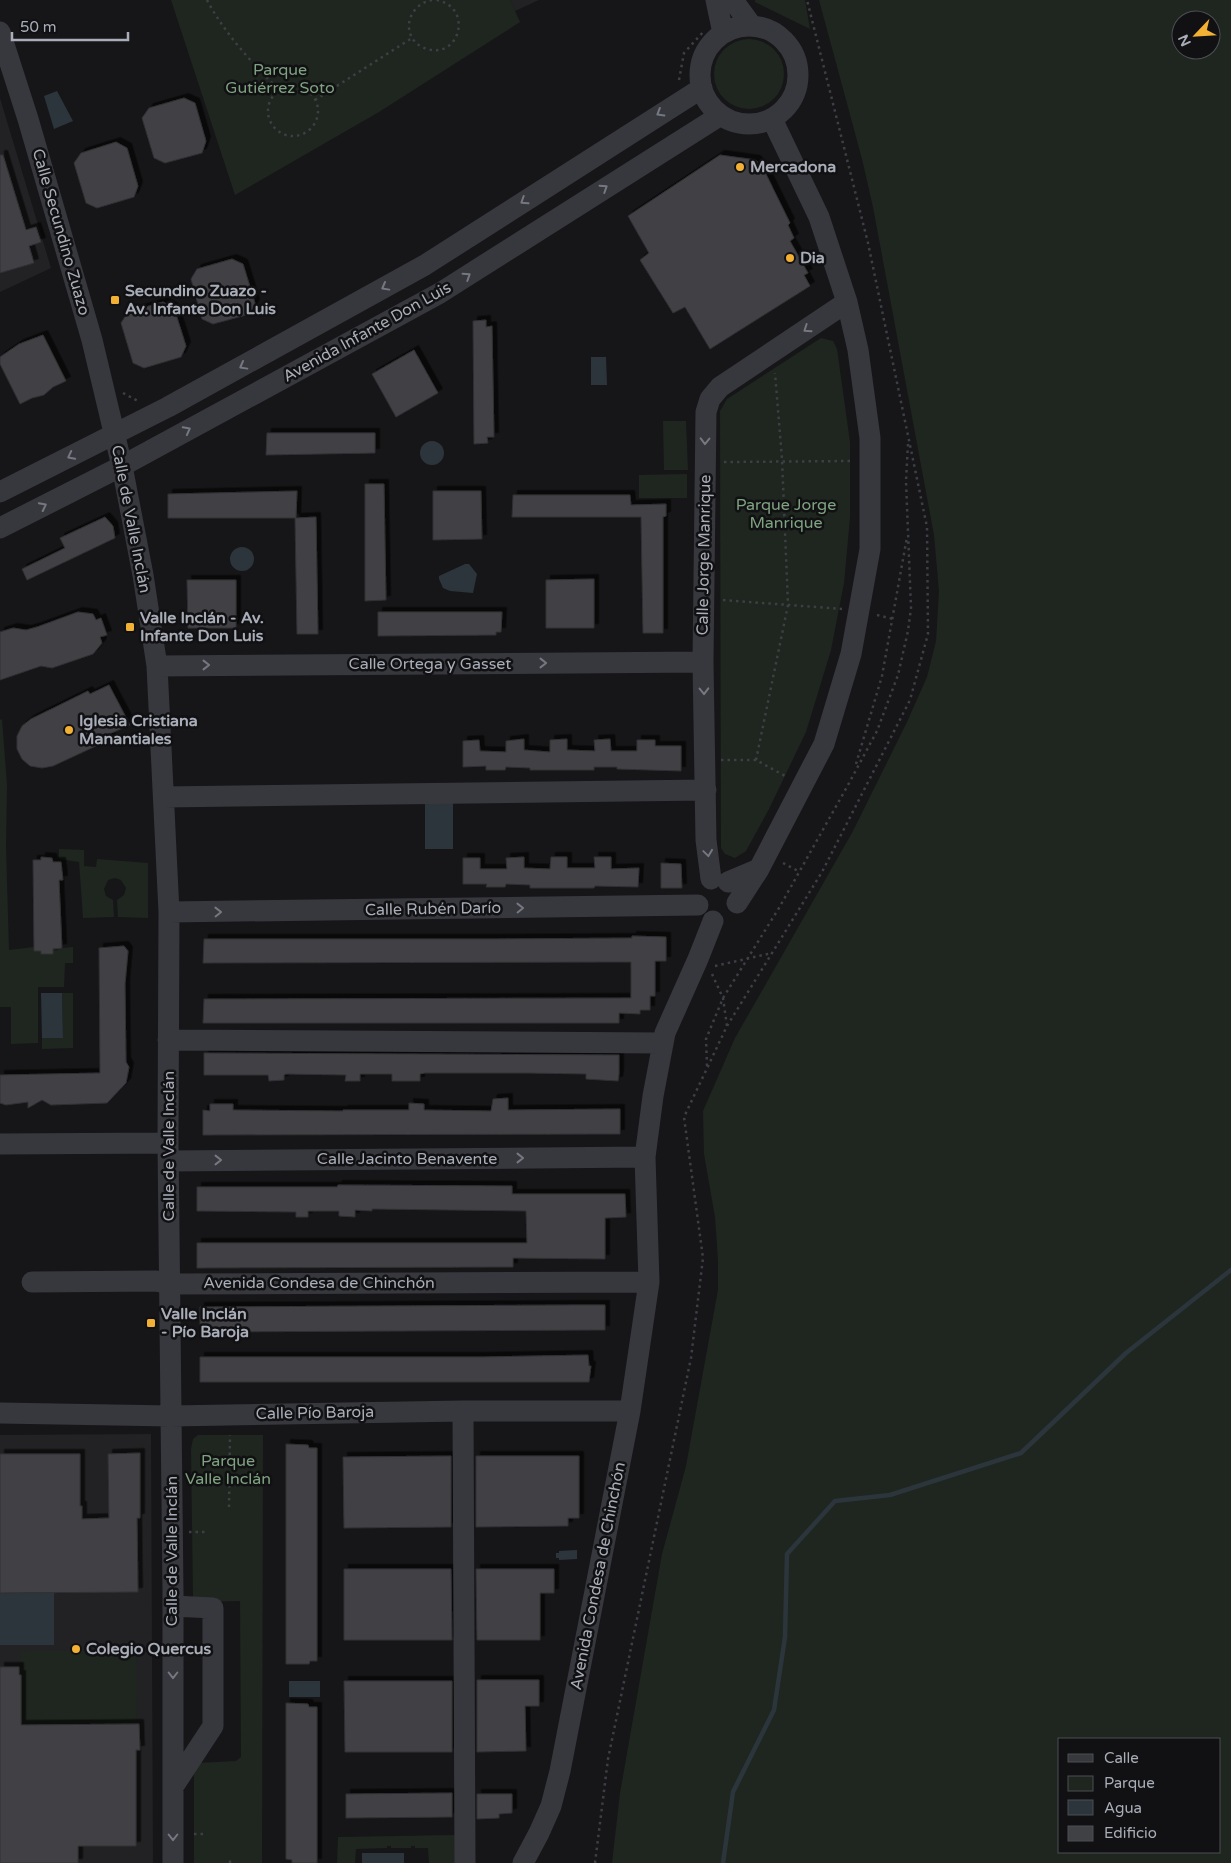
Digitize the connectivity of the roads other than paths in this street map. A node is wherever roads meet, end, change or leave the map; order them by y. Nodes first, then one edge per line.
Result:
1 (716, 0) edge
2 (733, 0) edge
3 (750, 25) junction
4 (0, 32) edge
5 (723, 33) junction
6 (702, 88) junction
7 (721, 115) junction
8 (772, 119) junction
9 (847, 302) junction
10 (115, 434) junction
11 (122, 466) junction
12 (0, 492) edge
13 (0, 528) edge
14 (703, 662) junction
15 (157, 666) junction
16 (706, 790) junction
17 (164, 797) junction
18 (759, 869) junction
19 (720, 881) junction
20 (737, 903) junction
21 (698, 905) junction
22 (169, 912) junction
23 (713, 921) junction
24 (168, 1040) junction
25 (663, 1043) junction
26 (0, 1144) edge
27 (169, 1152) junction
28 (645, 1157) junction
29 (32, 1282) dead end
30 (649, 1282) junction
31 (170, 1284) junction
32 (464, 1411) junction
33 (630, 1411) junction
34 (0, 1413) edge
35 (171, 1416) junction
36 (173, 1606) junction
37 (173, 1787) junction
38 (173, 1863) edge
39 (465, 1863) edge
40 (523, 1863) edge

1 - 5 street
2 - 3 street
3 - 5 street
3 - 8 street
4 - 10 street, Calle Secundino Zuazo
5 - 6 street
6 - 7 street
6 -> 10 street, Avenida Infante Don Luis
7 - 8 street
11 -> 7 street, Avenida Infante Don Luis
8 - 9 street
9 -> 14 street, Calle Jorge Manrique
9 - 18 street
10 - 11 street, Calle de Valle Inclán
10 -> 12 street, Avenida Infante Don Luis
13 -> 11 street, Avenida Infante Don Luis
11 - 15 street, Calle de Valle Inclán
15 -> 14 street, Calle Ortega y Gasset
14 -> 16 street, Calle Jorge Manrique
15 - 17 street, Calle de Valle Inclán
16 - 17 street
16 -> 19 street, Calle Jorge Manrique
17 - 22 street, Calle de Valle Inclán
18 - 19 street
18 - 20 street
19 - 20 street
19 - 21 street
20 - 23 street
22 -> 21 street, Calle Rubén Darío
21 - 23 street
22 - 24 street, Calle de Valle Inclán
23 - 25 street, Avenida Condesa de Chinchón
24 - 25 street
24 - 27 street, Calle de Valle Inclán
25 - 28 street, Avenida Condesa de Chinchón
26 - 27 street, Calle Jacinto Benavente
27 -> 28 street, Calle Jacinto Benavente
27 - 31 street, Calle de Valle Inclán
28 - 30 street, Avenida Condesa de Chinchón
29 - 31 street, Avenida Condesa de Chinchón
30 - 31 street, Avenida Condesa de Chinchón
30 - 33 street, Avenida Condesa de Chinchón
31 - 35 street, Calle de Valle Inclán
32 - 33 street, Calle Pío Baroja
32 - 35 street, Calle Pío Baroja
32 - 39 street
33 - 40 street, Avenida Condesa de Chinchón
34 - 35 street, Calle Pío Baroja
35 - 36 street, Calle de Valle Inclán
36 -> 37 street, Calle de Valle Inclán
36 - 37 street
37 -> 38 street, Calle de Valle Inclán

